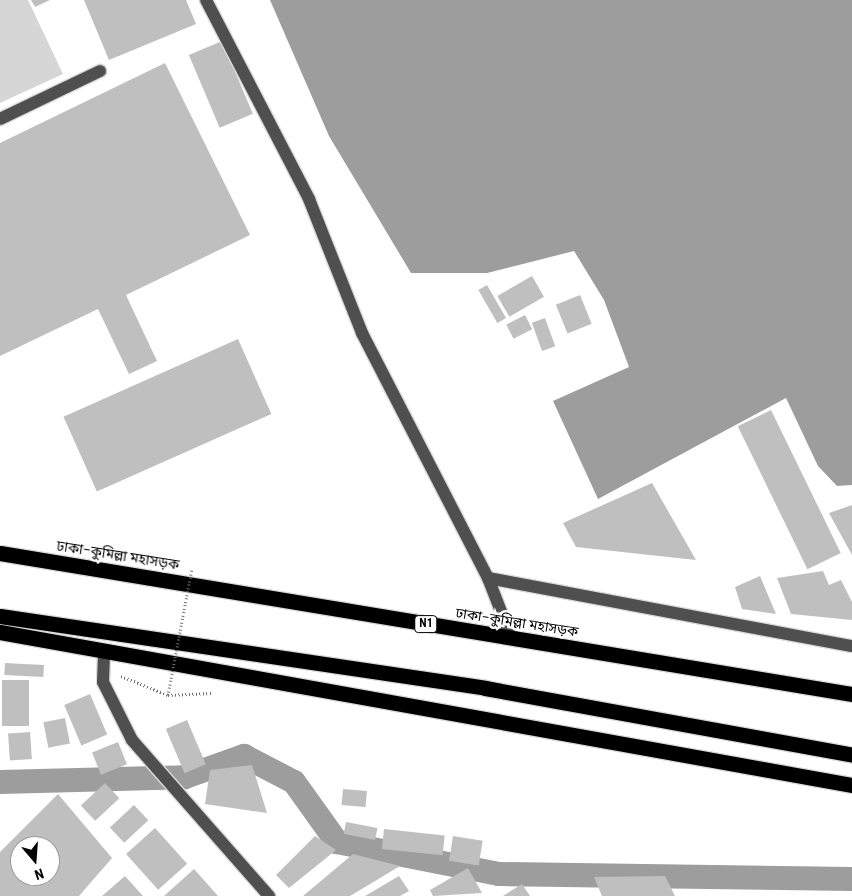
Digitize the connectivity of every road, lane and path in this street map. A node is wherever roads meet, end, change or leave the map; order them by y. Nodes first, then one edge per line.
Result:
1 (206, 0) edge
2 (100, 71) dead end
3 (0, 119) edge
4 (0, 553) edge
5 (192, 568) dead end
6 (488, 578) junction
7 (0, 616) edge
8 (0, 632) edge
9 (511, 638) junction
10 (852, 646) edge
11 (104, 661) junction
12 (212, 692) dead end
13 (852, 694) edge
14 (168, 695) junction
15 (852, 755) edge
16 (852, 785) edge
17 (269, 896) edge

1 - 6 street
2 - 3 street
4 - 9 highway, ঢাকা–কুমিল্লা মহাসড়ক / N1
5 - 14 path, bridge
6 - 9 street
6 - 10 street
7 - 15 highway
8 - 11 highway
9 - 13 highway, ঢাকা–কুমিল্লা মহাসড়ক / N1
11 - 14 path
11 - 16 highway
11 - 17 street
12 - 14 path

